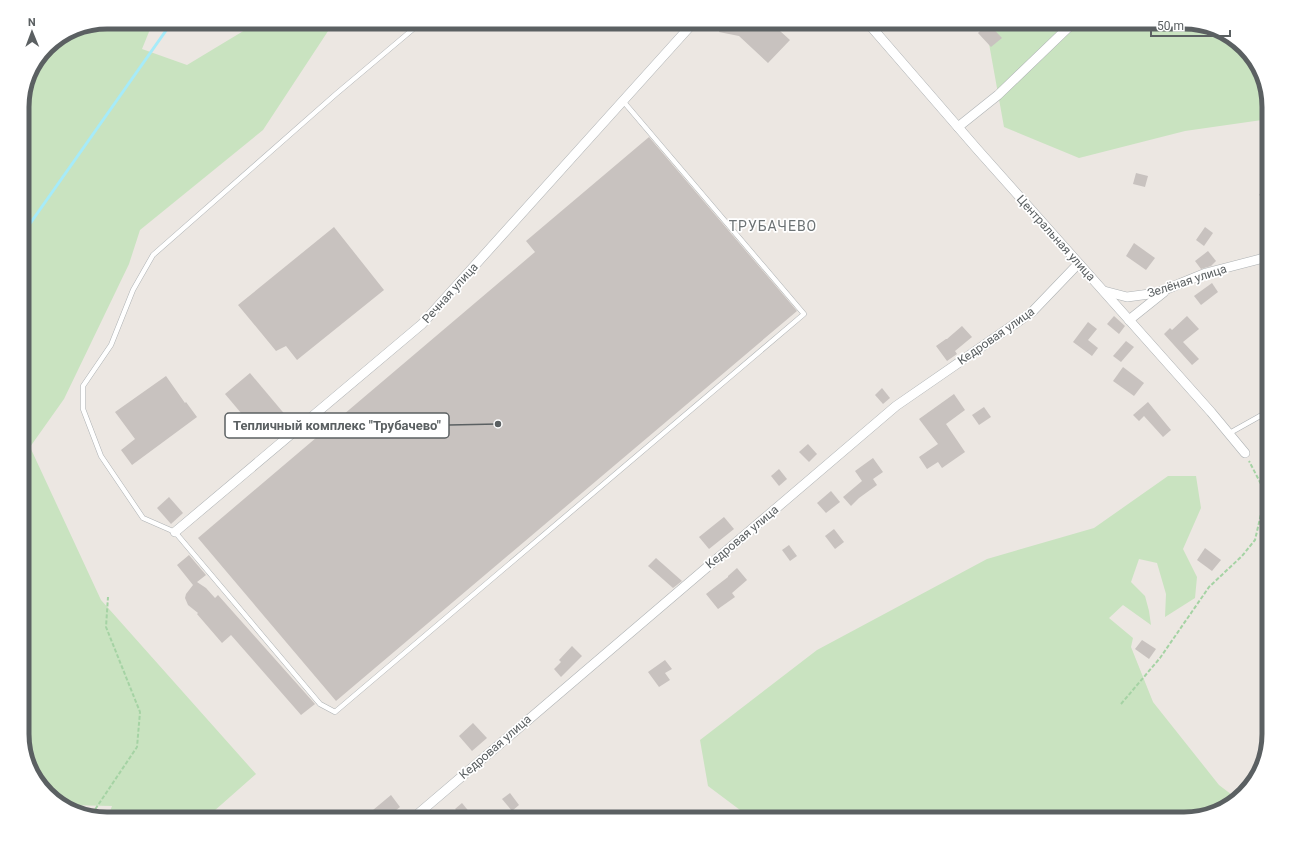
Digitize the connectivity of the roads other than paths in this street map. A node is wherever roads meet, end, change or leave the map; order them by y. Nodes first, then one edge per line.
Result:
1 (412, 29) edge
2 (688, 29) edge
3 (873, 29) edge
4 (1067, 29) edge
5 (623, 101) junction
6 (958, 127) junction
7 (1262, 258) edge
8 (1078, 264) junction
9 (1168, 289) junction
10 (1103, 291) junction
11 (1129, 320) junction
12 (1262, 415) edge
13 (1228, 434) junction
14 (1245, 453) road end
15 (175, 532) junction
16 (420, 812) edge

1 - 15 lane
2 - 5 street, Речная улица
3 - 6 street, Центральная улица
4 - 6 street
5 - 15 street, Речная улица
5 - 15 lane
6 - 8 street, Центральная улица
7 - 9 street, Зелёная улица
8 - 10 street, Центральная улица
8 - 16 street, Кедровая улица
9 - 10 street, Зелёная улица
9 - 11 street
10 - 11 street, Центральная улица
11 - 13 street, Центральная улица
12 - 13 lane
13 - 14 street, Центральная улица

